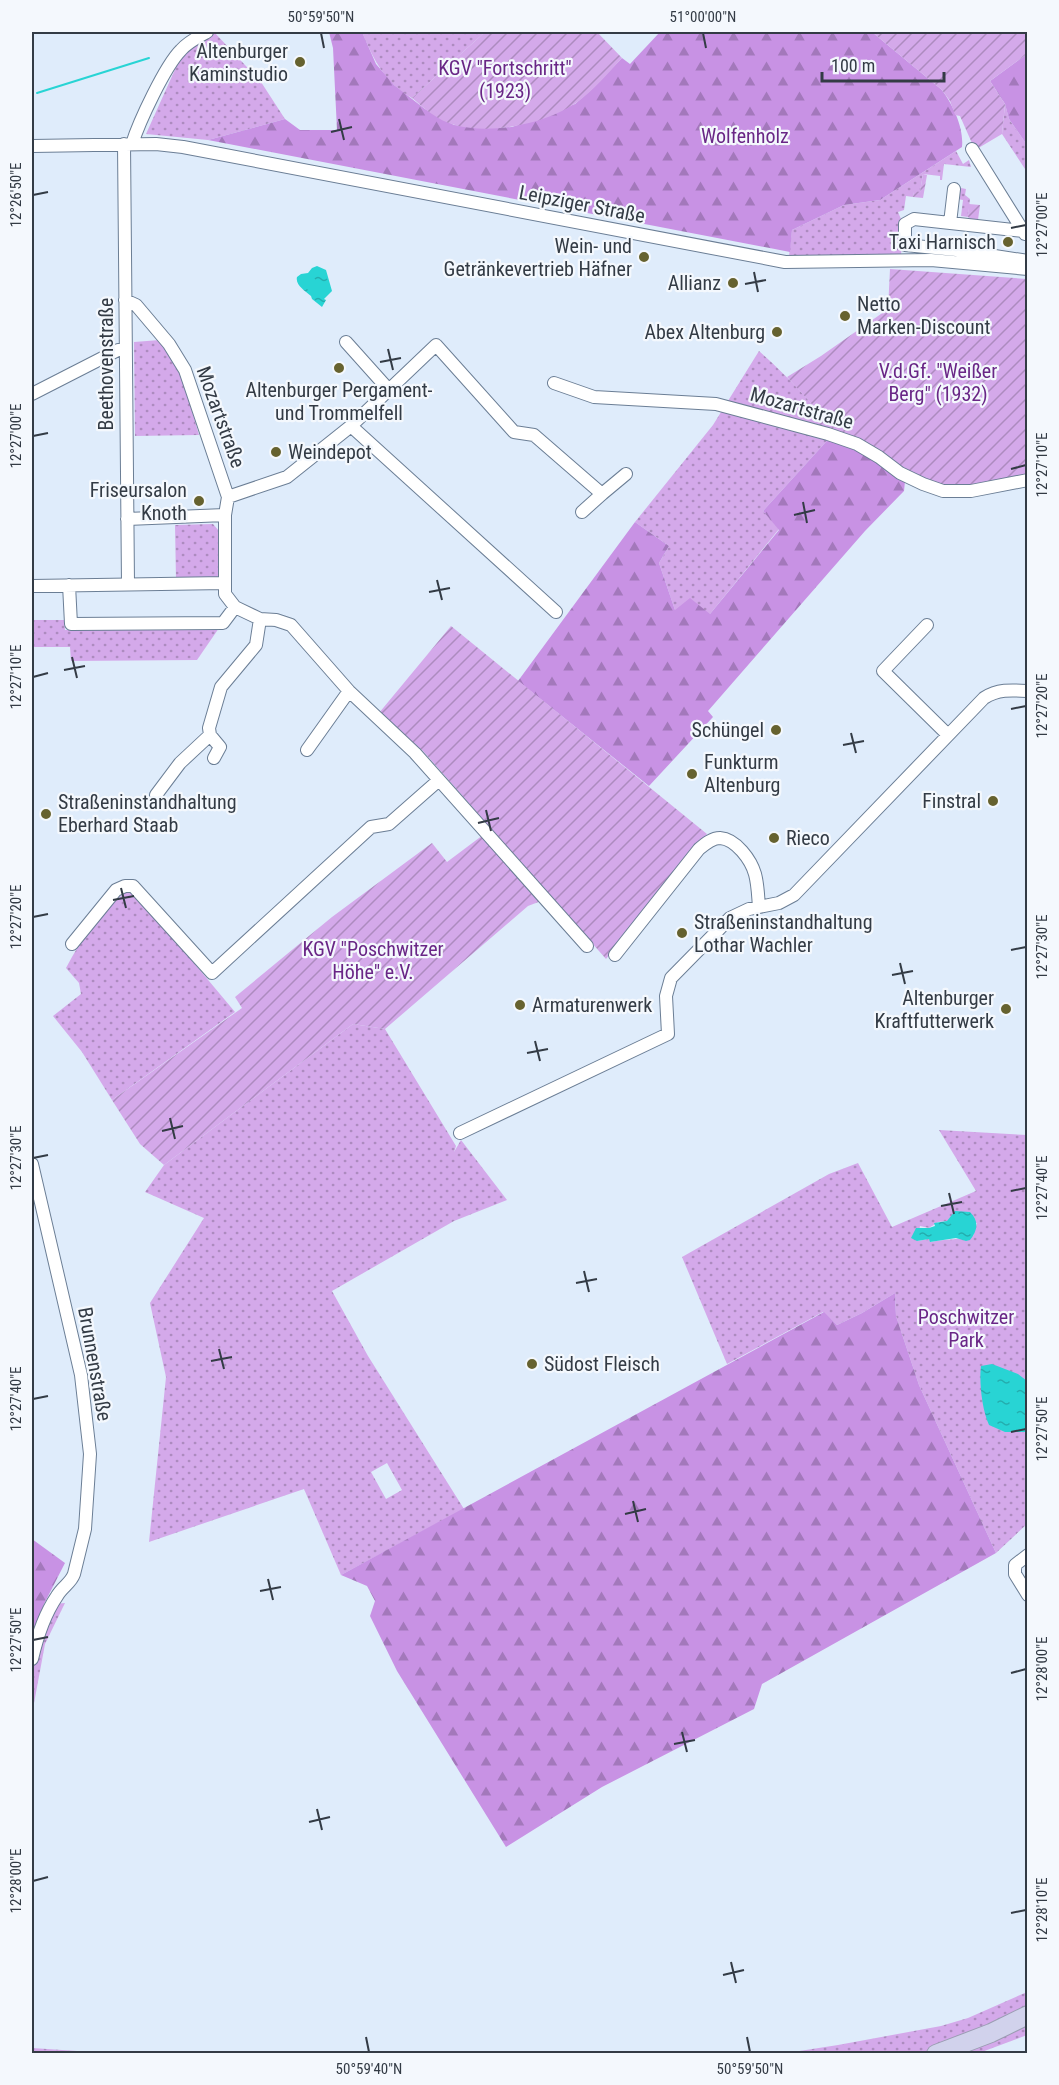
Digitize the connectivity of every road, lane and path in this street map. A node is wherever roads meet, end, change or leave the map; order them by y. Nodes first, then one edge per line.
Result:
1 (202, 33) edge
2 (128, 144) junction
3 (32, 146) edge
4 (972, 149) dead end
5 (954, 189) dead end
6 (950, 223) junction
7 (1025, 235) edge
8 (1028, 261) edge
9 (1028, 269) edge
10 (125, 300) junction
11 (346, 342) dead end
12 (126, 350) junction
13 (554, 383) dead end
14 (389, 390) junction
15 (32, 394) edge
16 (351, 426) junction
17 (626, 474) dead end
18 (1028, 480) edge
19 (602, 494) junction
20 (228, 497) junction
21 (582, 512) dead end
22 (225, 515) junction
23 (127, 519) junction
24 (225, 583) junction
25 (128, 584) junction
26 (69, 585) junction
27 (32, 586) edge
28 (235, 607) junction
29 (556, 612) dead end
30 (260, 619) junction
31 (927, 625) dead end
32 (349, 691) junction
33 (1028, 691) edge
34 (210, 735) junction
35 (948, 735) junction
36 (307, 750) dead end
37 (214, 758) dead end
38 (439, 780) junction
39 (156, 795) dead end
40 (759, 907) junction
41 (72, 944) dead end
42 (587, 946) dead end
43 (615, 955) dead end
44 (460, 1133) dead end
45 (32, 1164) edge
46 (1028, 1555) edge
47 (1028, 1595) edge
48 (32, 1659) edge
49 (1028, 2015) edge
50 (936, 2054) edge

1 - 2 street
2 - 3 street, Leipziger Straße
2 - 9 street, Leipziger Straße
2 - 10 street, Beethovenstraße
4 - 7 street
5 - 6 street
6 - 7 street
6 - 8 street
10 - 12 street, Beethovenstraße
10 - 20 street, Mozartstraße
11 - 14 street
12 - 15 street
12 - 23 street, Beethovenstraße
13 - 18 street, Mozartstraße
14 - 16 street, Mozartstraße
14 - 19 street, Mozartstraße
16 - 20 street, Mozartstraße
16 - 29 street
17 - 19 street
19 - 21 street
20 - 22 street, Mozartstraße
22 - 23 street
22 - 24 street, Mozartstraße
23 - 25 street, Beethovenstraße
24 - 25 street
24 - 28 street
25 - 26 street
26 - 27 street
26 - 28 street
28 - 30 street
30 - 32 street
30 - 34 street
31 - 35 street
32 - 36 street
32 - 38 street
33 - 35 street
34 - 37 street
34 - 39 street
35 - 40 street
38 - 41 street
38 - 42 street
40 - 43 street
40 - 44 street
45 - 48 street, Brunnenstraße
46 - 47 street
49 - 50 highway

